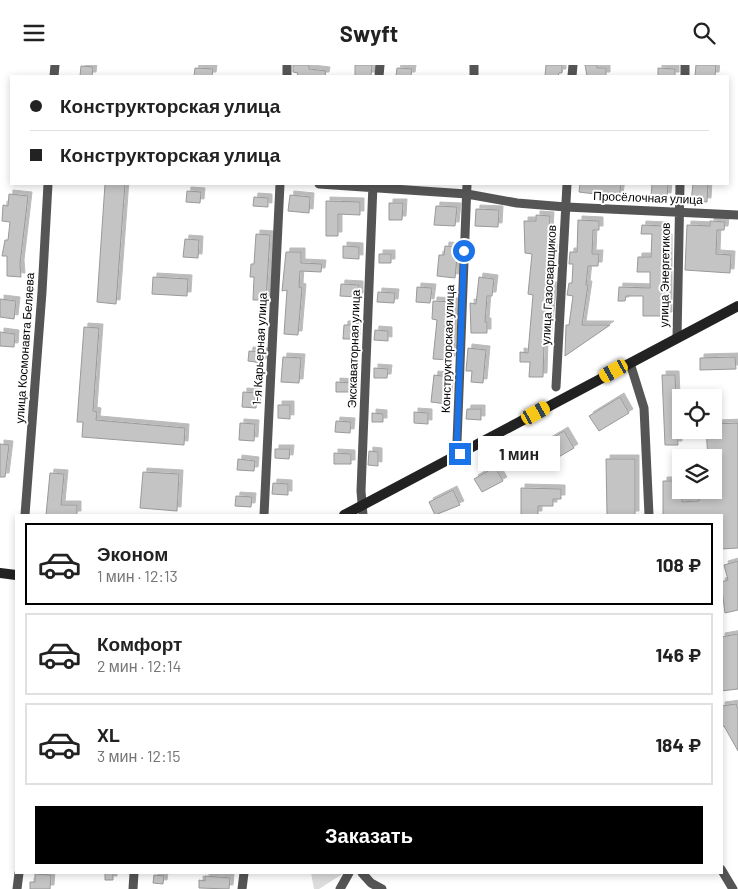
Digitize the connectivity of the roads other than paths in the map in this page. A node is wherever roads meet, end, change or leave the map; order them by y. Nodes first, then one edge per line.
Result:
1 (48, 185) edge
2 (280, 185) edge
3 (346, 185) edge
4 (467, 185) edge
5 (567, 185) edge
6 (680, 185) edge
7 (373, 186) edge
8 (467, 194) junction
9 (566, 207) junction
10 (679, 212) junction
11 (738, 215) edge
12 (738, 306) edge
13 (677, 338) junction
14 (630, 363) junction
15 (556, 387) dead end
16 (460, 454) junction
17 (363, 510) edge
18 (25, 514) edge
19 (264, 514) edge
20 (348, 514) edge
21 (649, 514) edge
22 (0, 573) edge
23 (15, 575) edge
24 (723, 873) edge
25 (19, 874) edge
26 (134, 874) edge
27 (244, 874) edge
28 (348, 874) edge
29 (363, 874) edge
30 (17, 889) edge
31 (133, 889) edge
32 (242, 889) edge
33 (340, 889) edge
34 (382, 889) edge
35 (732, 889) edge

1 - 18 street, улица Космонавта Беляева
2 - 19 street, 1-я Карьерная улица
3 - 7 street, Просёлочная улица
4 - 8 street, Конструкторская улица
5 - 9 street, улица Газосварщиков
6 - 10 street, улица Энергетиков
7 - 8 street, Просёлочная улица
7 - 17 street, Экскаваторная улица
8 - 9 street, Просёлочная улица
8 - 16 street, Конструкторская улица
9 - 10 street, Просёлочная улица
9 - 15 street, улица Газосварщиков
10 - 11 street, Просёлочная улица
10 - 13 street, улица Энергетиков
12 - 13 main road
13 - 14 main road
14 - 16 main road
14 - 21 street
16 - 17 main road
17 - 20 main road
22 - 23 main road
24 - 35 street
25 - 30 street
26 - 31 street
27 - 32 street
28 - 33 street
29 - 34 street

